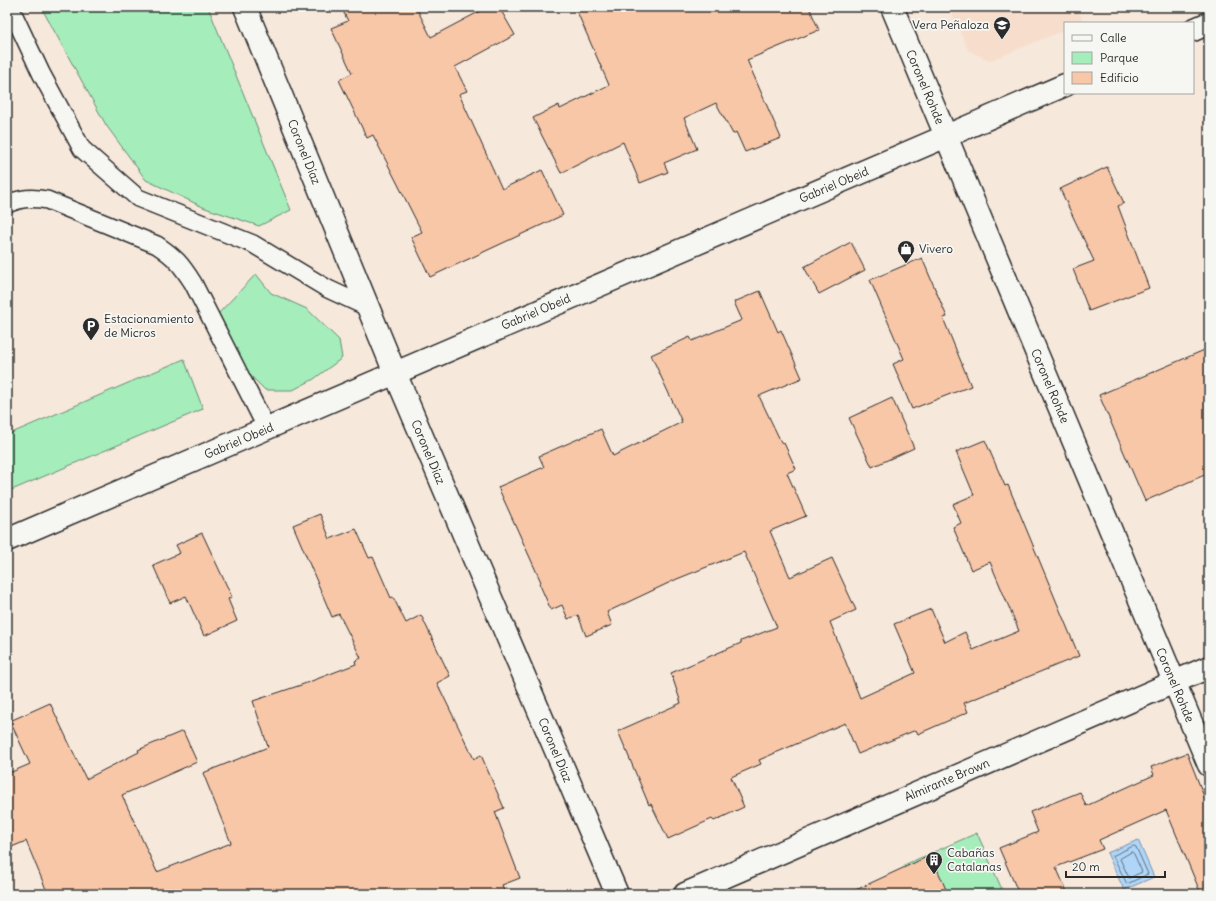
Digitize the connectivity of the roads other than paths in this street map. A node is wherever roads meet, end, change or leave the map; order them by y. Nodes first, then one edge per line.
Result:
1 (10, 7) edge
2 (245, 7) edge
3 (892, 7) edge
4 (1209, 23) edge
5 (1194, 30) edge
6 (1064, 85) edge
7 (946, 136) junction
8 (7, 204) edge
9 (367, 307) junction
10 (395, 373) junction
11 (266, 429) junction
12 (7, 540) edge
13 (1209, 667) edge
14 (1174, 682) junction
15 (1209, 765) edge
16 (617, 894) edge
17 (685, 894) edge

1 - 9 lane
2 - 9 street, Coronel Díaz
3 - 7 street, Coronel Rohde
4 - 5 street
6 - 7 street, Gabriel Obeid
7 - 10 street, Gabriel Obeid
7 - 14 street, Coronel Rohde
8 - 11 lane
9 - 10 street, Coronel Díaz
10 - 11 street, Gabriel Obeid
10 - 16 street, Coronel Díaz
11 - 12 street, Gabriel Obeid
13 - 14 street, Almirante Brown
14 - 15 street, Coronel Rohde
14 - 17 street, Almirante Brown

